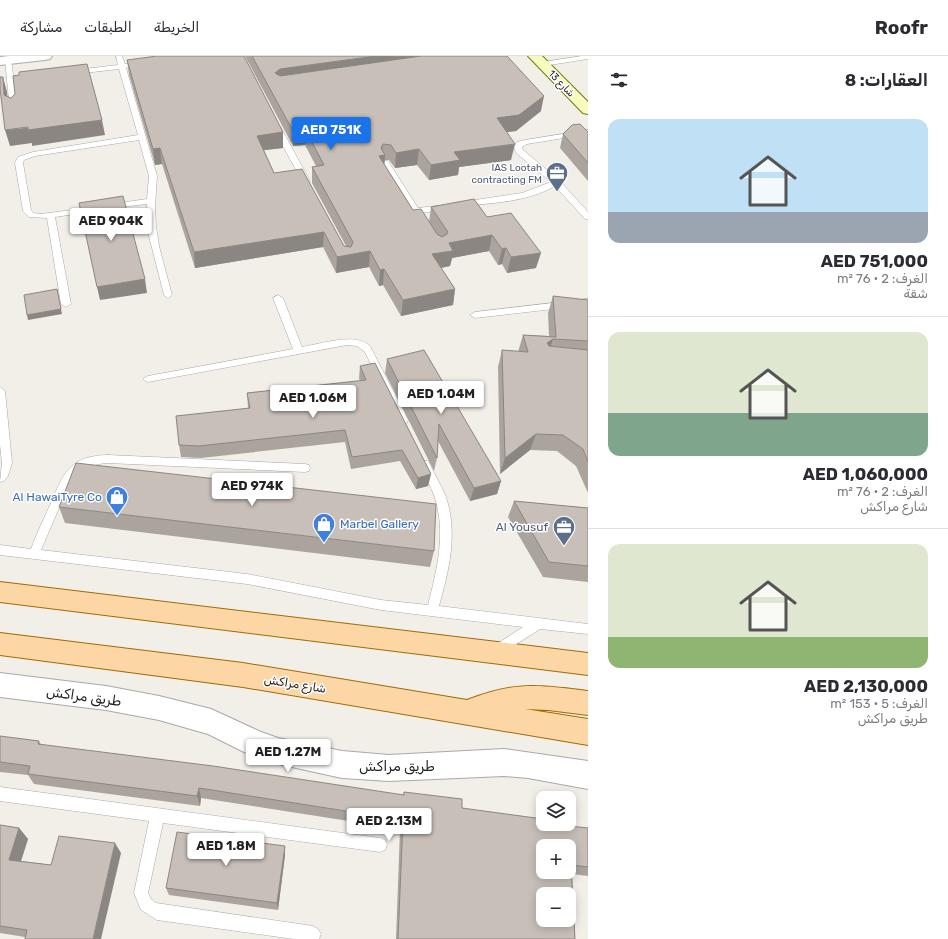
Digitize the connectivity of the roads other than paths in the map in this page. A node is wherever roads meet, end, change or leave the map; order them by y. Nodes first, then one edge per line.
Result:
1 (45, 56) edge
2 (119, 56) edge
3 (588, 57) edge
4 (539, 60) edge
5 (4, 61) edge
6 (136, 65) edge
7 (122, 66) junction
8 (66, 73) edge
9 (19, 78) edge
10 (11, 79) junction
11 (14, 110) edge
12 (588, 110) edge
13 (273, 119) edge
14 (588, 132) edge
15 (142, 137) junction
16 (385, 163) edge
17 (556, 182) junction
18 (310, 189) edge
19 (151, 201) junction
20 (416, 211) junction
21 (50, 215) junction
22 (588, 217) edge
23 (424, 224) edge
24 (168, 295) dead end
25 (278, 298) dead end
26 (588, 302) edge
27 (66, 304) dead end
28 (475, 315) dead end
29 (299, 351) junction
30 (148, 379) dead end
31 (0, 391) edge
32 (406, 427) edge
33 (420, 455) edge
34 (305, 468) dead end
35 (0, 478) edge
36 (0, 550) edge
37 (34, 554) junction
38 (0, 592) edge
39 (432, 611) junction
40 (539, 623) junction
41 (588, 629) edge
42 (0, 644) edge
43 (493, 653) junction
44 (588, 664) edge
45 (0, 685) edge
46 (588, 703) edge
47 (466, 712) junction
48 (588, 732) edge
49 (588, 775) edge
50 (0, 794) edge
51 (158, 814) junction
52 (380, 845) dead end
53 (313, 934) dead end

1 - 5 street
2 - 7 lane
3 - 4 lane
4 - 12 street, شارع 13
5 - 10 lane
6 - 7 lane
7 - 8 lane
7 - 15 lane
9 - 10 lane
10 - 11 lane
13 - 18 lane
14 - 17 lane
15 - 19 lane
15 - 21 lane
16 - 20 lane
17 - 20 lane
17 - 22 lane
19 - 21 lane
19 - 24 lane
20 - 23 lane
21 - 27 lane
25 - 29 lane
26 - 28 lane
29 - 30 lane
29 - 32 lane
31 - 35 lane
33 - 39 lane
34 - 37 lane
36 - 37 lane
37 - 39 lane
38 - 43 main road
39 - 40 lane
40 - 41 lane
40 - 43 lane
42 - 47 main road, شارع مراكش
43 - 44 main road
45 - 49 street, طريق مراكش
46 - 47 main road
47 - 48 main road, شارع مراكش
50 - 51 lane
51 - 52 lane
51 - 53 lane

